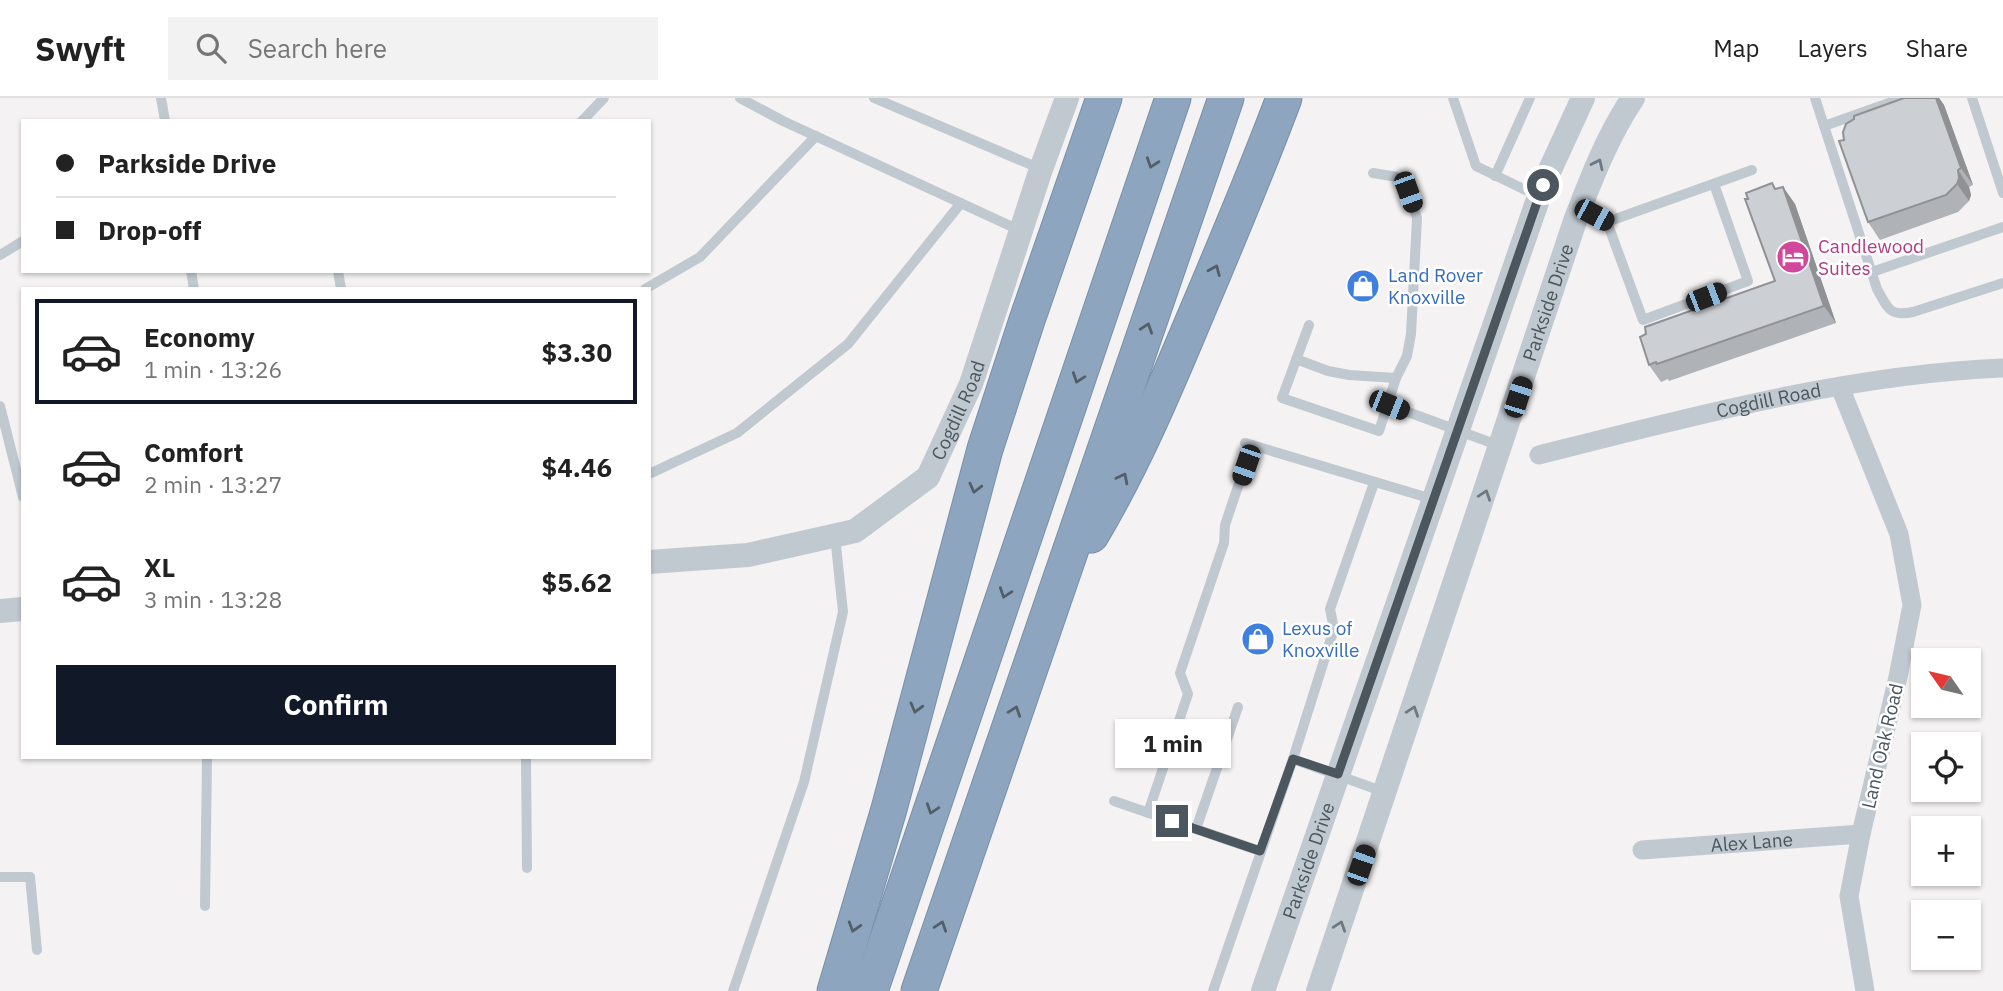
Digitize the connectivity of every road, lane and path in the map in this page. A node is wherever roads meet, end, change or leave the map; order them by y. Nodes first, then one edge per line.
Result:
1 (161, 98) edge
2 (604, 98) edge
3 (740, 98) edge
4 (874, 98) edge
5 (1067, 98) edge
6 (1088, 98) edge
7 (1104, 98) edge
8 (1174, 98) edge
9 (1226, 98) edge
10 (1284, 98) edge
11 (1452, 98) edge
12 (1530, 98) edge
13 (1583, 98) edge
14 (1633, 98) edge
15 (1815, 98) edge
16 (1903, 98) edge
17 (1972, 98) edge
18 (165, 119) edge
19 (584, 119) edge
20 (1824, 126) junction
21 (816, 136) junction
22 (1041, 169) junction
23 (1752, 170) dead end
24 (1373, 173) dead end
25 (1495, 176) junction
26 (1714, 184) junction
27 (2003, 193) edge
28 (1539, 196) junction
29 (961, 203) junction
30 (1580, 208) junction
31 (1607, 222) junction
32 (2003, 227) edge
33 (1021, 231) junction
34 (21, 242) edge
35 (0, 255) edge
36 (1872, 272) junction
37 (2003, 283) edge
38 (648, 287) edge
39 (1309, 325) dead end
40 (1296, 359) junction
41 (2003, 368) edge
42 (1396, 378) junction
43 (1840, 387) junction
44 (1389, 405) junction
45 (0, 406) edge
46 (1456, 432) junction
47 (1502, 447) junction
48 (985, 449) junction
49 (1539, 454) dead end
50 (651, 473) edge
51 (1374, 484) junction
52 (21, 489) edge
53 (1432, 499) junction
54 (835, 535) junction
55 (651, 562) edge
56 (1052, 601) junction
57 (21, 609) edge
58 (0, 611) edge
59 (1238, 707) dead end
60 (207, 759) edge
61 (526, 759) edge
62 (1293, 759) junction
63 (1338, 774) junction
64 (1385, 792) junction
65 (1114, 801) dead end
66 (1148, 813) junction
67 (1196, 829) junction
68 (1861, 834) junction
69 (1642, 850) dead end
70 (1260, 851) junction
71 (527, 868) dead end
72 (0, 877) edge
73 (205, 906) dead end
74 (37, 950) dead end
75 (733, 991) edge
76 (835, 991) edge
77 (870, 991) edge
78 (919, 991) edge
79 (1213, 991) edge
80 (1263, 991) edge
81 (1318, 991) edge
82 (1866, 991) edge

1 - 18 lane
2 - 19 lane
3 - 21 lane
4 - 22 lane
5 - 22 street, Cogdill Road
6 - 48 highway
7 - 48 highway
8 -> 77 highway
56 -> 9 highway
56 -> 10 highway
11 - 25 lane
12 - 25 lane
13 - 28 street, Parkside Drive
30 -> 14 street, Parkside Drive
15 - 20 lane
16 - 20 lane
17 - 27 lane
20 - 36 lane
21 - 29 lane
21 - 38 lane
22 - 33 street, Cogdill Road
23 - 26 lane
24 - 42 lane
25 - 28 lane
26 - 31 lane
26 - 31 lane
28 - 46 street, Parkside Drive
29 - 33 lane
29 - 50 lane
30 - 31 lane
30 - 47 street, Parkside Drive
32 - 36 lane
33 - 54 street, Cogdill Road
34 - 35 lane
36 - 37 lane
39 - 40 lane
40 - 42 lane
40 - 44 lane
41 - 43 street, Cogdill Road
42 - 44 lane
43 - 49 street, Cogdill Road
43 - 68 street, Land Oak Road
44 - 46 lane
45 - 52 lane
46 - 47 lane
46 - 53 street, Parkside Drive
64 -> 47 street, Parkside Drive
48 -> 76 highway
51 - 53 lane
51 - 62 lane
51 - 66 lane
53 - 63 street, Parkside Drive
54 - 55 street, Cogdill Road
54 - 75 lane
78 -> 56 highway
57 - 58 street
59 - 67 lane
60 - 73 lane
61 - 71 lane
62 - 63 lane
62 - 70 lane
63 - 64 lane
63 - 80 street, Parkside Drive
81 -> 64 street, Parkside Drive
65 - 66 lane
66 - 67 lane
67 - 70 lane
68 - 69 street, Alex Lane
68 - 82 street, Land Oak Road
70 - 79 lane
72 - 74 lane

